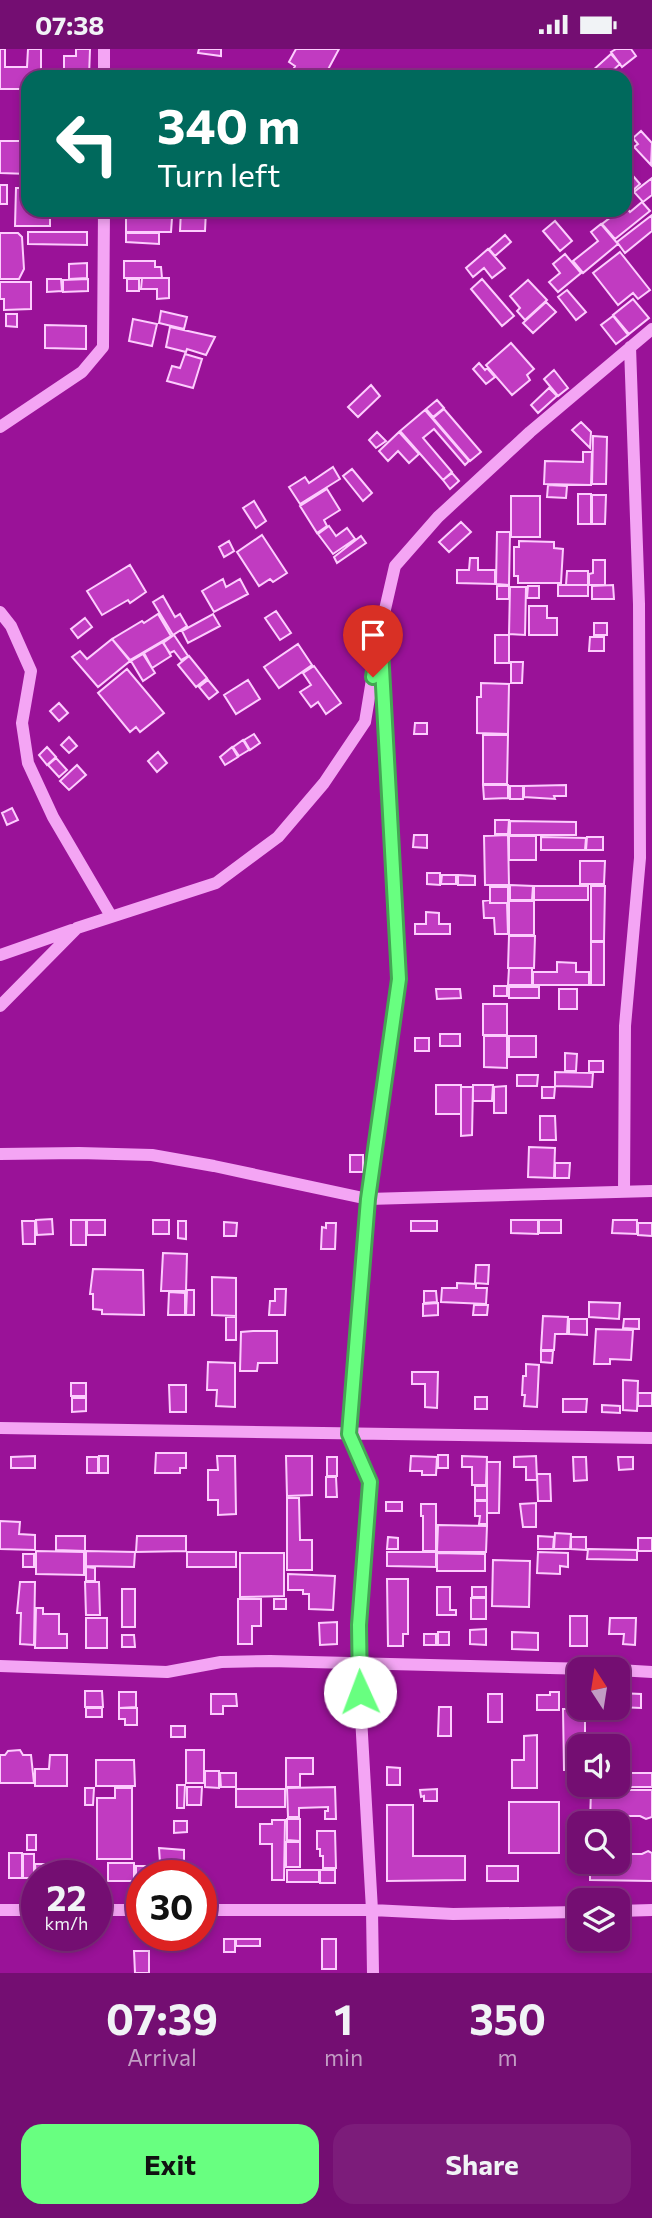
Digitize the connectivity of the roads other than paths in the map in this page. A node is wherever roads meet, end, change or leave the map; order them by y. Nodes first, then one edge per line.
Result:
1 (104, 49) edge
2 (104, 70) edge
3 (103, 217) edge
4 (652, 329) edge
5 (630, 347) junction
6 (0, 427) edge
7 (0, 612) edge
8 (380, 631) junction
9 (646, 858) edge
10 (111, 916) junction
11 (77, 928) junction
12 (0, 955) edge
13 (0, 1006) edge
14 (0, 1154) edge
15 (624, 1191) junction
16 (652, 1191) edge
17 (368, 1199) junction
18 (0, 1428) edge
19 (349, 1434) junction
20 (652, 1439) edge
21 (358, 1664) junction
22 (0, 1667) edge
23 (567, 1668) edge
24 (630, 1671) edge
25 (652, 1672) edge
26 (0, 1910) edge
27 (21, 1910) edge
28 (217, 1910) edge
29 (372, 1910) junction
30 (652, 1910) edge
31 (630, 1911) edge
32 (567, 1912) edge
33 (373, 1973) edge

1 - 2 street
3 - 6 street
4 - 5 street
5 - 8 street
5 - 9 street
7 - 10 street
8 - 10 street
8 - 17 street
9 - 15 street
10 - 11 street
11 - 12 street
11 - 13 street
14 - 17 street
15 - 16 street
15 - 17 street
17 - 19 street
18 - 19 street
19 - 20 street
19 - 21 street
21 - 22 street
21 - 23 street
21 - 29 street
24 - 25 street
26 - 27 street
28 - 29 street
29 - 32 street
29 - 33 street
30 - 31 street

